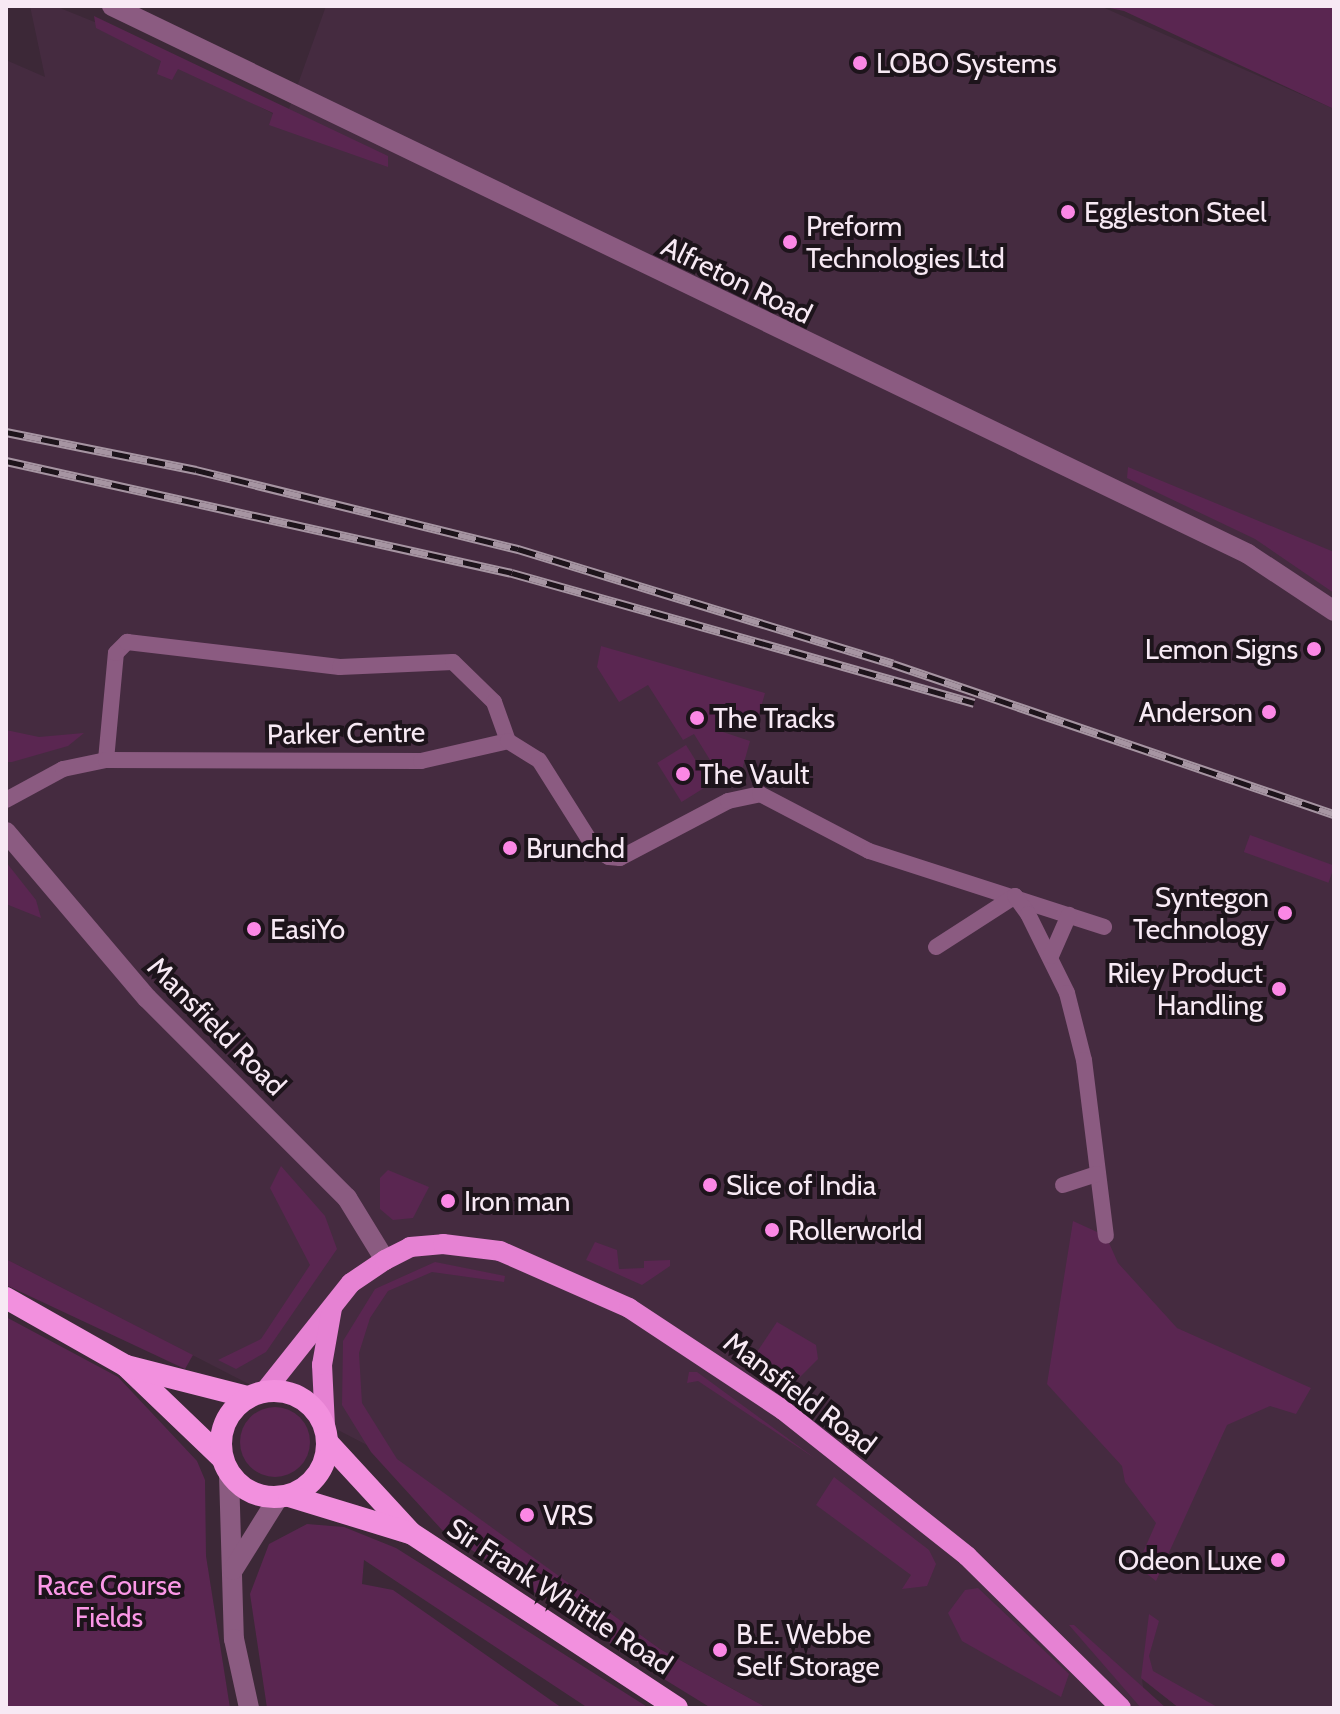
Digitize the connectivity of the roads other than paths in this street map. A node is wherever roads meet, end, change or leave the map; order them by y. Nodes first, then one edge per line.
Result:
1 (112, 6) edge
2 (1334, 611) edge
3 (508, 741) junction
4 (106, 760) junction
5 (6, 800) edge
6 (6, 832) edge
7 (1015, 896) junction
8 (1069, 915) junction
9 (1104, 927) dead end
10 (936, 947) dead end
11 (1051, 956) junction
12 (1096, 1174) junction
13 (1063, 1185) dead end
14 (1106, 1236) dead end
15 (385, 1260) junction
16 (6, 1298) edge
17 (332, 1308) junction
18 (126, 1366) junction
19 (257, 1394) junction
20 (326, 1435) junction
21 (226, 1466) junction
22 (283, 1497) junction
23 (411, 1533) junction
24 (233, 1570) junction
25 (249, 1708) edge
26 (677, 1708) edge
27 (1121, 1708) edge

1 - 2 street, Alfreton Road
3 - 4 street, Parker Centre
3 - 4 street
3 - 7 street
4 - 5 street, Parker Centre
6 - 15 street, Mansfield Road
7 - 8 street
7 - 10 street
7 - 11 street
8 - 9 street
8 - 11 street
11 - 12 street
12 - 13 street
12 - 14 street
15 - 17 main road, Mansfield Road
15 - 27 main road, Mansfield Road
16 - 18 highway
17 - 19 main road, Mansfield Road
17 - 20 main road
18 - 19 highway
18 - 21 highway
19 - 20 highway
19 - 21 highway
20 - 22 highway
20 - 23 highway, Sir Frank Whittle Road
21 - 22 highway
21 - 24 street
22 - 23 highway, Sir Frank Whittle Road
22 - 24 street
23 - 26 highway, Sir Frank Whittle Road
24 - 25 street

